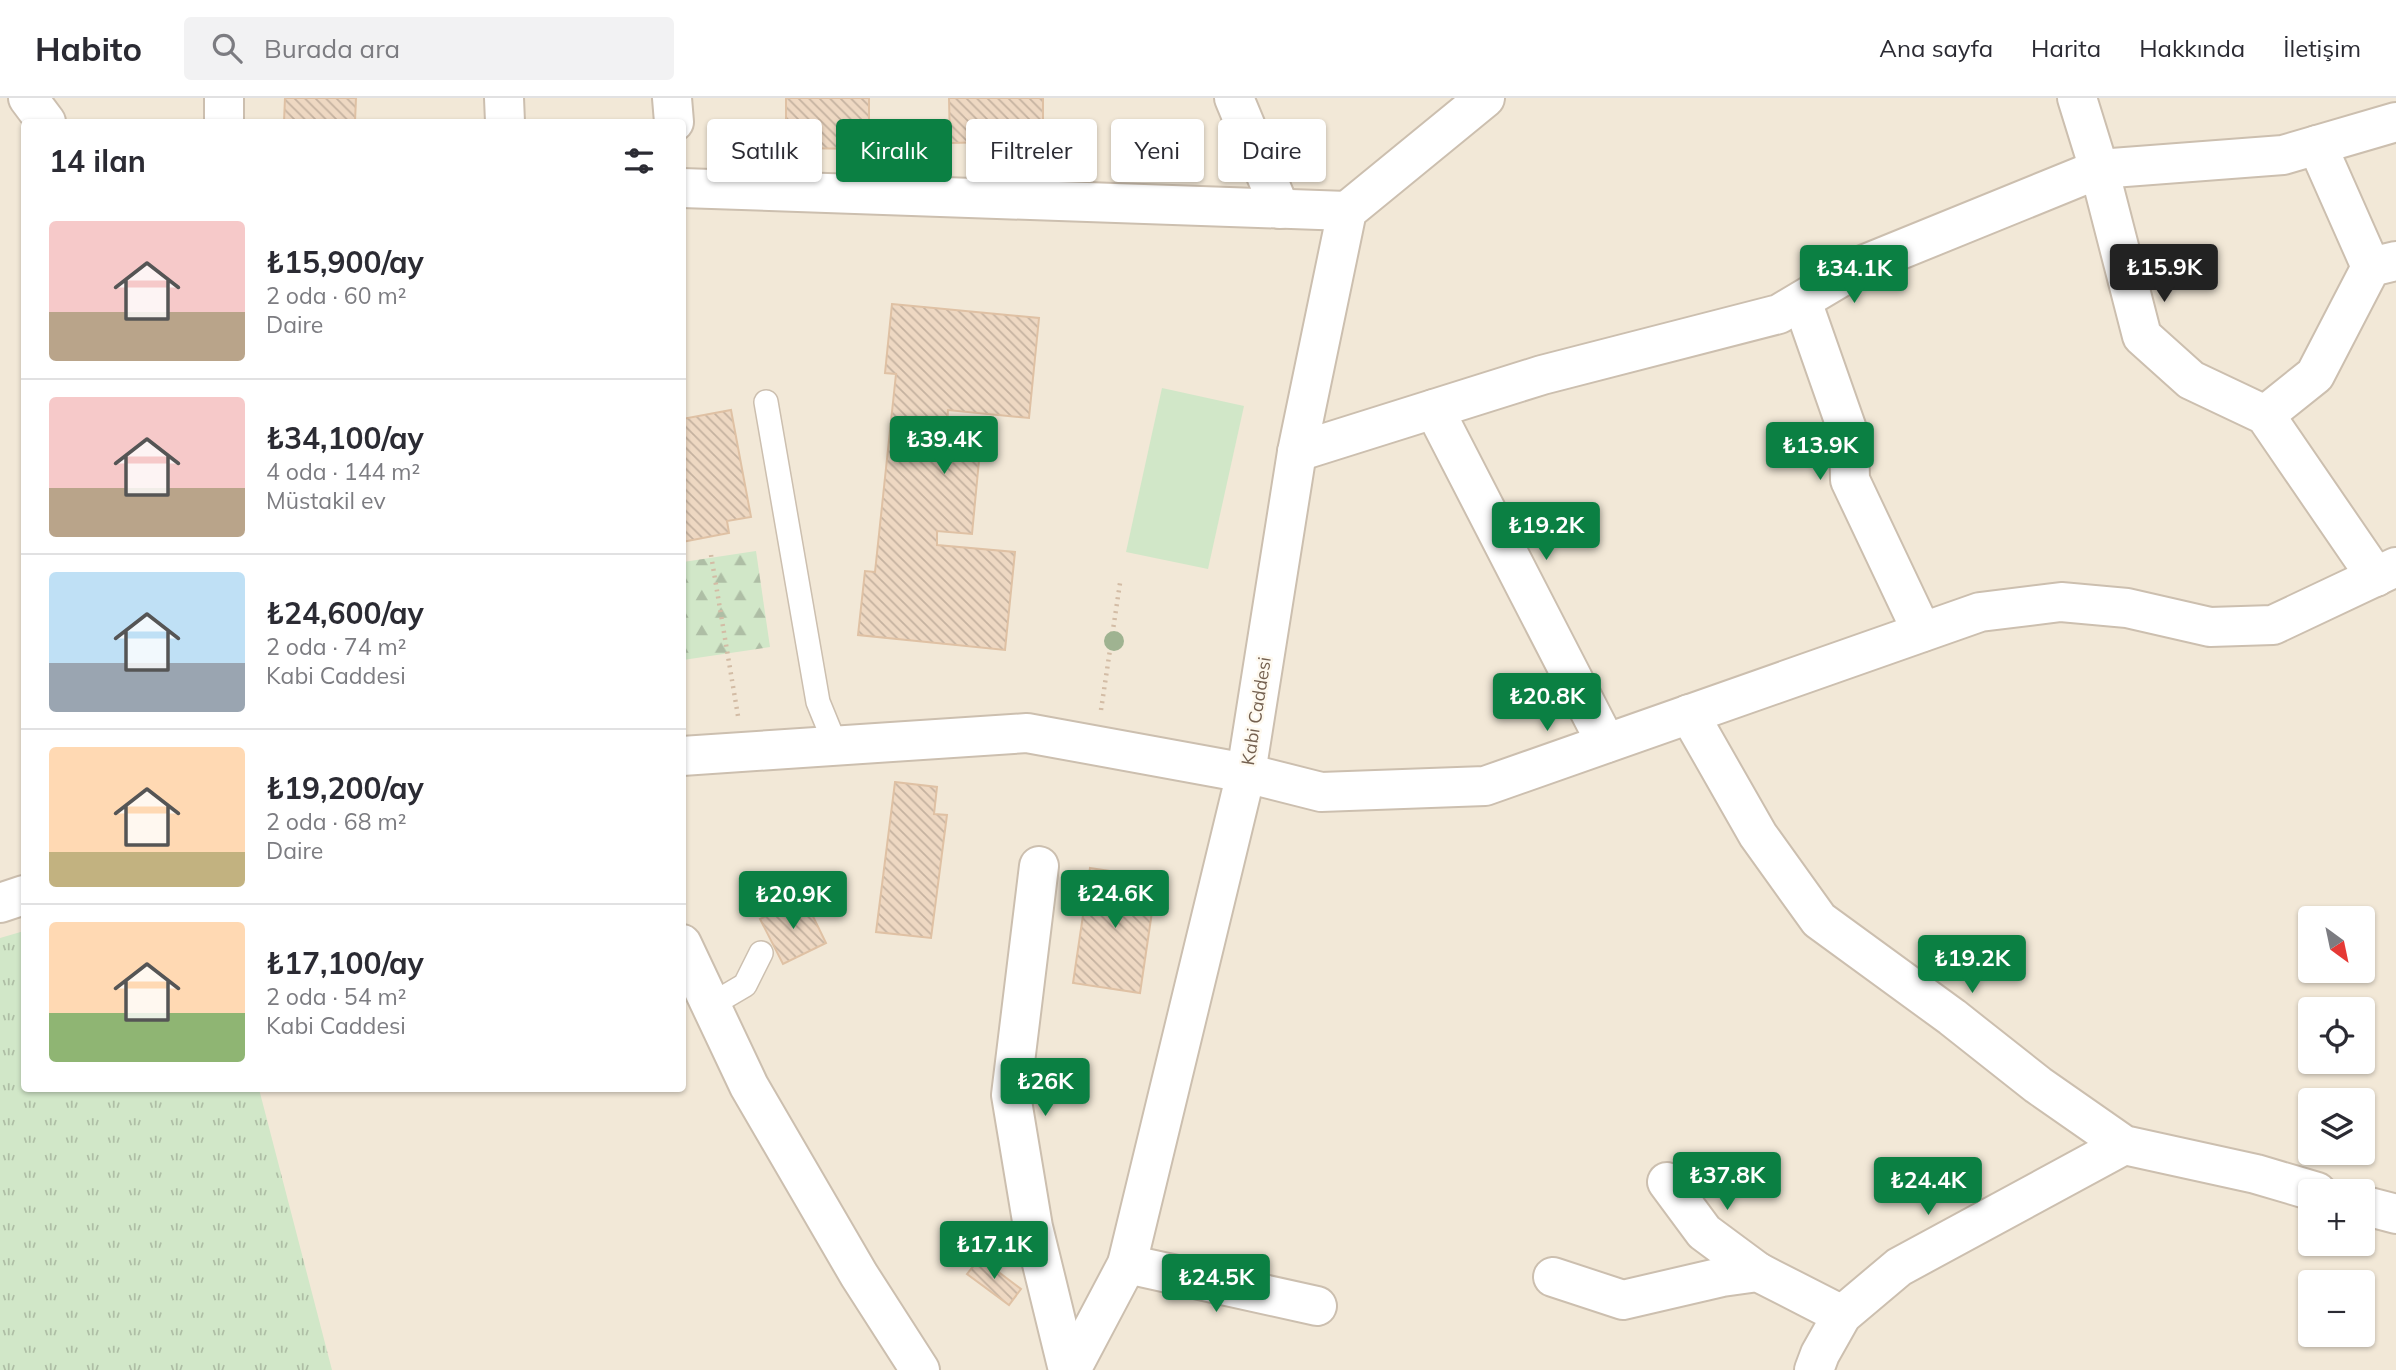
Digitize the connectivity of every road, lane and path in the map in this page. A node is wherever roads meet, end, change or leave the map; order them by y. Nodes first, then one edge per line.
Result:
1 (28, 98) edge
2 (224, 98) edge
3 (503, 98) edge
4 (672, 98) edge
5 (1234, 98) edge
6 (1485, 98) edge
7 (2077, 98) edge
8 (44, 119) edge
9 (224, 119) edge
10 (505, 119) edge
11 (674, 119) edge
12 (2396, 122) edge
13 (2317, 145) junction
14 (2099, 169) junction
15 (686, 188) edge
16 (1280, 209) junction
17 (1347, 211) junction
18 (2384, 264) edge
19 (1802, 301) junction
20 (766, 402) dead end
21 (1434, 409) junction
22 (2264, 415) junction
23 (1297, 452) junction
24 (711, 555) dead end
25 (2386, 572) edge
26 (1120, 583) dead end
27 (1922, 632) junction
28 (1689, 714) junction
29 (1606, 743) junction
30 (836, 746) junction
31 (1097, 746) junction
32 (744, 752) junction
33 (686, 756) edge
34 (1246, 774) junction
35 (1039, 866) dead end
36 (21, 896) edge
37 (0, 903) edge
38 (686, 952) edge
39 (761, 953) dead end
40 (711, 1005) junction
41 (2124, 1145) junction
42 (1667, 1182) dead end
43 (2298, 1186) edge
44 (2375, 1208) edge
45 (2396, 1214) edge
46 (1128, 1264) junction
47 (1758, 1272) junction
48 (1553, 1277) dead end
49 (1317, 1306) dead end
50 (1842, 1315) junction
51 (919, 1370) edge
52 (1069, 1370) edge
53 (1814, 1370) edge

1 - 8 street
2 - 9 street
3 - 10 street
4 - 11 street
5 - 16 street
6 - 17 street
7 - 14 street
12 - 13 street
13 - 14 street
13 - 18 street
14 - 19 street
14 - 22 street
15 - 16 street
16 - 17 street
17 - 23 street, Kabi Caddesi
18 - 22 street
19 - 21 street
19 - 27 street
20 - 30 lane
21 - 23 street
21 - 29 street
22 - 25 street
23 - 34 street, Kabi Caddesi
24 - 32 path
25 - 27 street
26 - 31 path
27 - 28 street
28 - 29 street
28 - 41 street
29 - 34 street
30 - 31 street
30 - 32 street
31 - 34 street
32 - 33 street
34 - 46 street, Kabi Caddesi
35 - 52 street
36 - 37 street
38 - 40 street
39 - 40 lane
40 - 51 street
41 - 43 street
41 - 50 street
42 - 47 street
44 - 45 street
46 - 49 street
46 - 52 street, Kabi Caddesi
47 - 48 street
47 - 50 street
50 - 53 street

